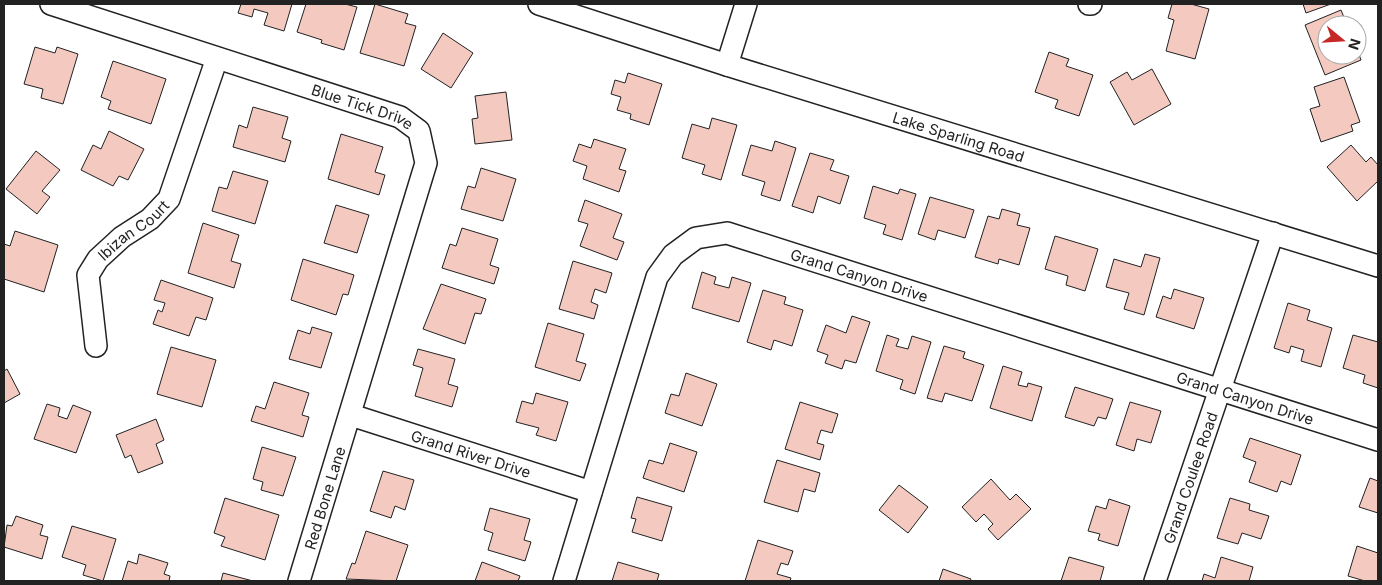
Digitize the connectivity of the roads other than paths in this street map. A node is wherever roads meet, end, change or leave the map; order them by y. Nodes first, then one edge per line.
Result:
1 (51, 4) edge
2 (539, 4) edge
3 (746, 4) edge
4 (217, 58) junction
5 (727, 65) junction
6 (1273, 233) junction
7 (1378, 266) edge
8 (96, 346) dead end
9 (1221, 389) junction
10 (351, 415) junction
11 (1378, 440) edge
12 (591, 492) junction
13 (299, 581) edge
14 (564, 581) edge
15 (1155, 581) edge

1 - 4 street, Blue Tick Drive
2 - 5 street, Lake Sparling Road
3 - 5 street
4 - 8 street, Ibizan Court
4 - 10 street, Blue Tick Drive
5 - 6 street, Lake Sparling Road
6 - 7 street, Lake Sparling Road
6 - 9 street, Grand Coulee Road
9 - 11 street, Grand Canyon Drive
9 - 12 street, Grand Canyon Drive
9 - 15 street, Grand Coulee Road
10 - 12 street, Grand River Drive
10 - 13 street, Red Bone Lane
12 - 14 street, Grand Canyon Drive

